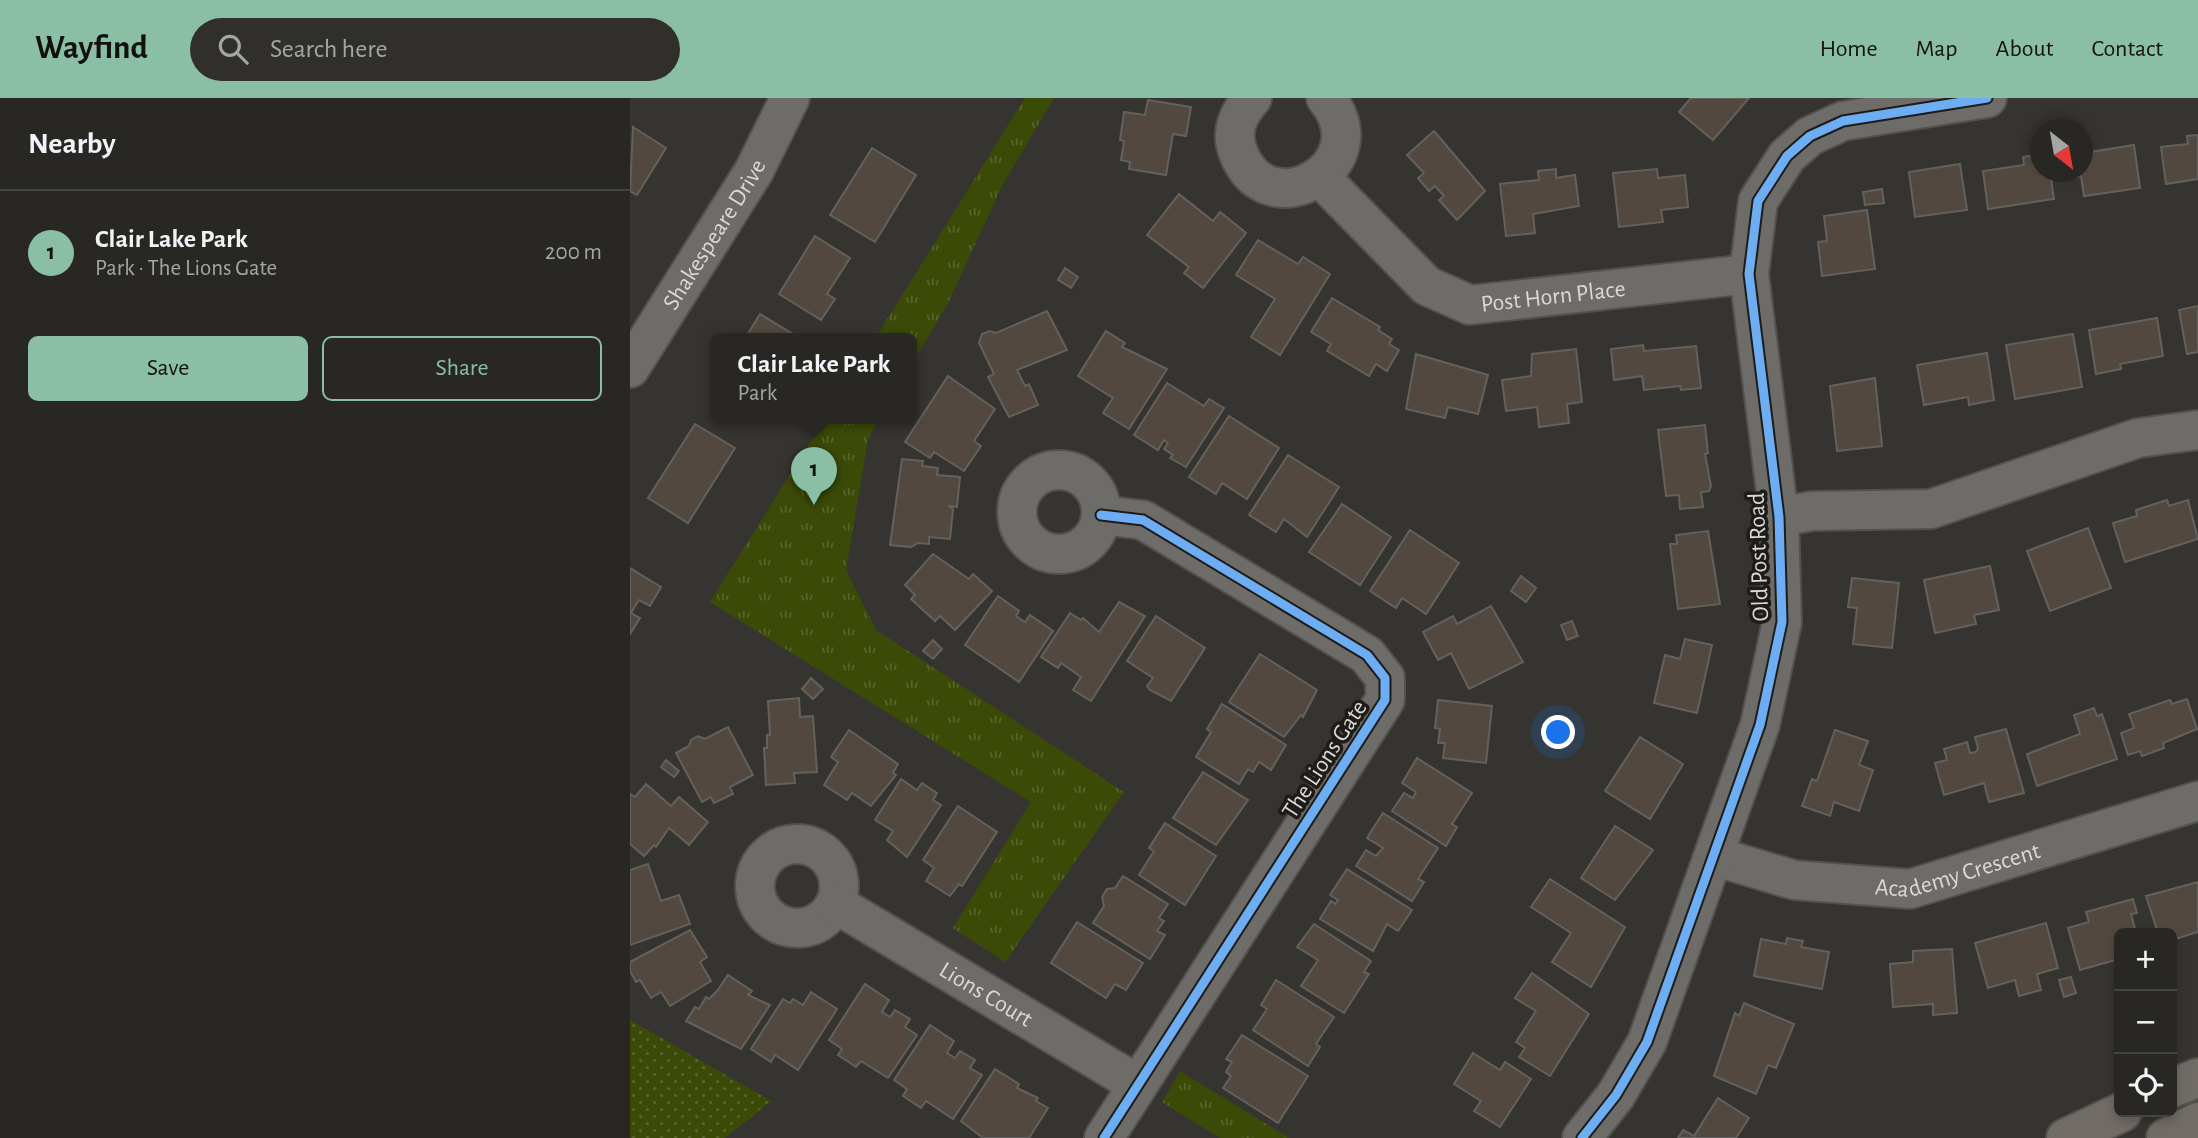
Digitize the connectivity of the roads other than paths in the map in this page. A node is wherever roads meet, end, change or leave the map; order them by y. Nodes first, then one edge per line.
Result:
1 (790, 98) edge
2 (1252, 98) edge
3 (1326, 98) edge
4 (1987, 98) edge
5 (1321, 178) junction
6 (1749, 274) junction
7 (630, 368) edge
8 (2198, 430) edge
9 (1101, 515) dead end
10 (1779, 517) junction
11 (2198, 800) edge
12 (1714, 856) junction
13 (836, 904) dead end
14 (2198, 1078) edge
15 (1137, 1084) junction
16 (2177, 1086) edge
17 (2114, 1116) edge
18 (2198, 1122) edge
19 (1104, 1138) edge
20 (1582, 1138) edge
21 (2066, 1138) edge
22 (2165, 1138) edge

1 - 7 street, Shakespeare Drive
2 - 5 street
3 - 5 street
4 - 6 street, Old Post Road
5 - 6 street, Post Horn Place
6 - 10 street, Old Post Road
8 - 10 street
9 - 15 street, The Lions Gate
10 - 12 street, Old Post Road
11 - 12 street, Academy Crescent
12 - 20 street, Old Post Road
13 - 15 street, Lions Court
14 - 16 main road
15 - 19 street, The Lions Gate
17 - 21 main road
18 - 22 main road

